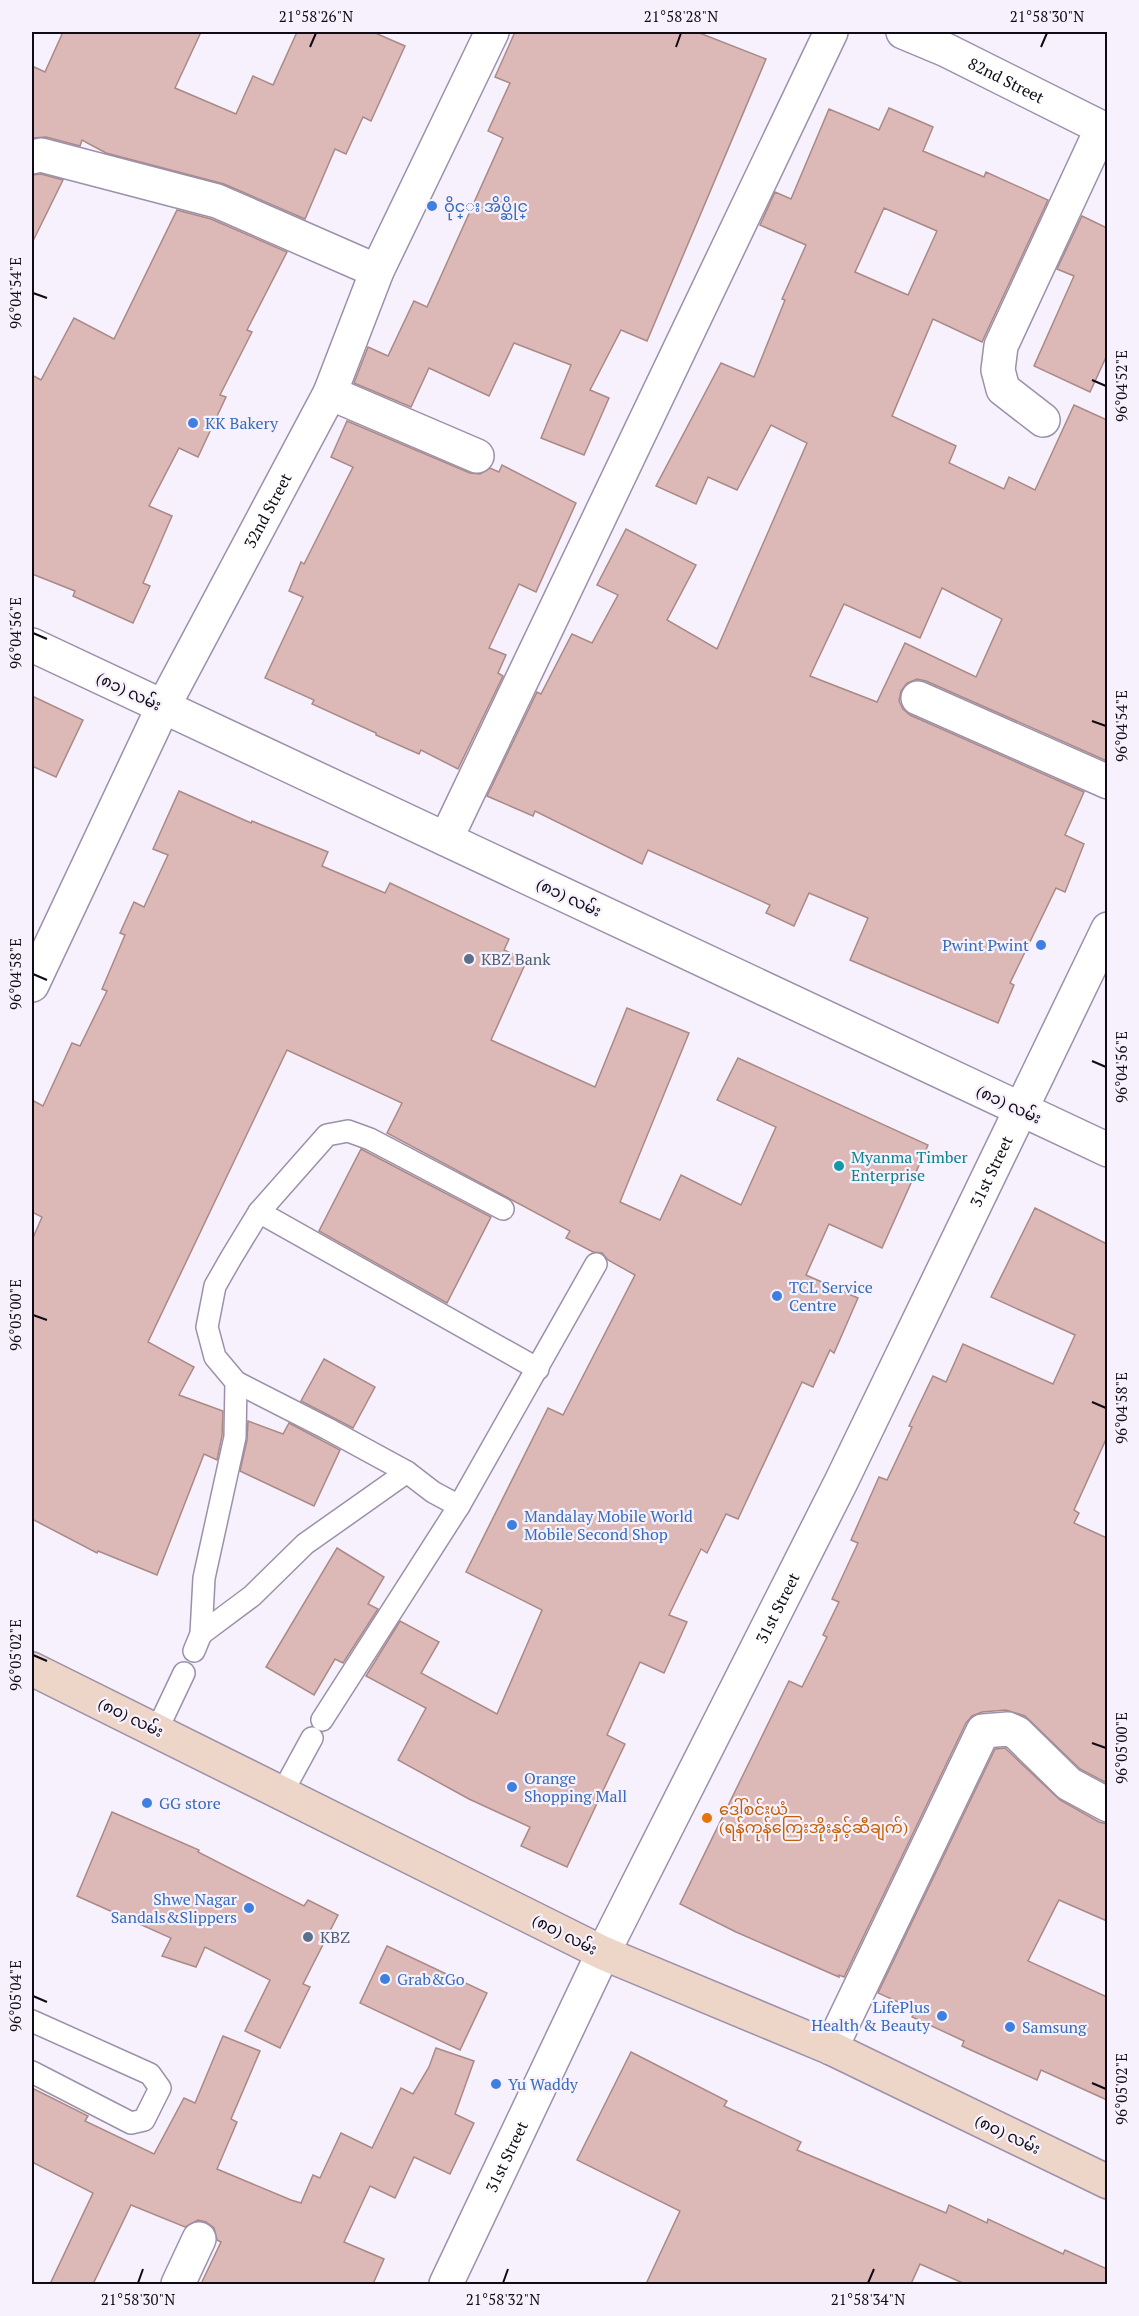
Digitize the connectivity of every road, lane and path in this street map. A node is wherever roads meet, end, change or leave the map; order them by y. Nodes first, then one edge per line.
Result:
1 (492, 32) edge
2 (831, 32) edge
3 (903, 32) edge
4 (950, 41) edge
5 (1105, 129) edge
6 (32, 157) edge
7 (377, 271) junction
8 (330, 393) junction
9 (1043, 420) dead end
10 (477, 456) dead end
11 (32, 645) edge
12 (918, 698) dead end
13 (163, 707) junction
14 (1107, 782) edge
15 (446, 839) junction
16 (1107, 929) edge
17 (32, 985) edge
18 (1021, 1109) junction
19 (1107, 1150) edge
20 (502, 1209) dead end
21 (259, 1212) junction
22 (596, 1264) dead end
23 (538, 1369) junction
24 (236, 1382) junction
25 (407, 1473) junction
26 (459, 1506) junction
27 (32, 1669) edge
28 (184, 1672) dead end
29 (157, 1730) junction
30 (282, 1793) junction
31 (1107, 1805) edge
32 (603, 1953) junction
33 (32, 2021) edge
34 (831, 2048) junction
35 (32, 2072) edge
36 (1107, 2182) edge
37 (199, 2239) dead end
38 (178, 2284) edge
39 (446, 2284) edge

1 - 7 street, 32nd Street
2 - 15 street
3 - 4 street, 82nd Street
4 - 5 street, 82nd Street
5 - 9 street
6 - 7 street
7 - 8 street, 32nd Street
8 - 10 street
8 - 13 street, 32nd Street
11 - 13 street, (၈၁) လမ်း
12 - 14 street
13 - 15 street, (၈၁) လမ်း
13 - 17 street, 32nd Street
15 - 18 street, (၈၁) လမ်း
16 - 18 street, 31st Street
18 - 19 street, (၈၁) လမ်း
18 - 32 street, 31st Street
20 - 21 lane
21 - 23 lane
21 - 24 lane
22 - 23 lane
23 - 26 lane
24 - 25 lane
24 - 25 lane
25 - 26 lane
26 - 30 lane
27 - 29 main road, (၈၀) လမ်း
28 - 29 lane
29 - 30 main road, (၈၀) လမ်း
30 - 32 main road, (၈၀) လမ်း
31 - 34 street
32 - 34 main road, (၈၀) လမ်း
32 - 39 street, 31st Street
33 - 35 lane
34 - 36 main road, (၈၀) လမ်း
37 - 38 street

